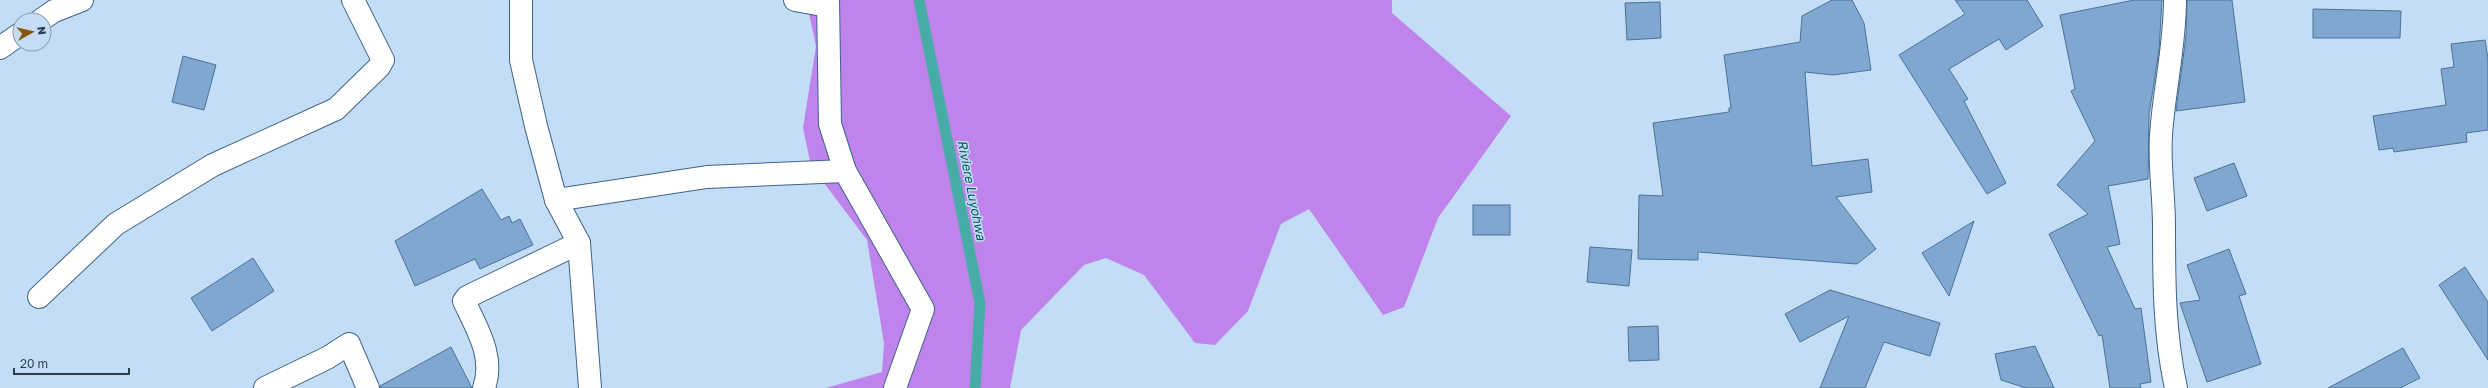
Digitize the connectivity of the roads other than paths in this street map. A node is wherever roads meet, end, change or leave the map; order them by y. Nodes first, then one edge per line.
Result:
1 (82, 0) edge
2 (353, 0) edge
3 (522, 0) edge
4 (795, 0) edge
5 (2175, 0) edge
6 (828, 3) edge
7 (52, 12) edge
8 (12, 40) edge
9 (0, 48) edge
10 (845, 171) junction
11 (556, 200) junction
12 (579, 243) junction
13 (39, 297) dead end
14 (593, 385) edge
15 (265, 388) edge
16 (368, 388) edge
17 (484, 388) edge
18 (895, 388) edge
19 (2176, 388) edge

1 - 7 street
2 - 13 street
3 - 11 street
4 - 6 street
5 - 19 street
6 - 10 street
8 - 9 street
10 - 11 street
10 - 18 street
11 - 12 street
12 - 14 street
12 - 17 street
15 - 16 street

